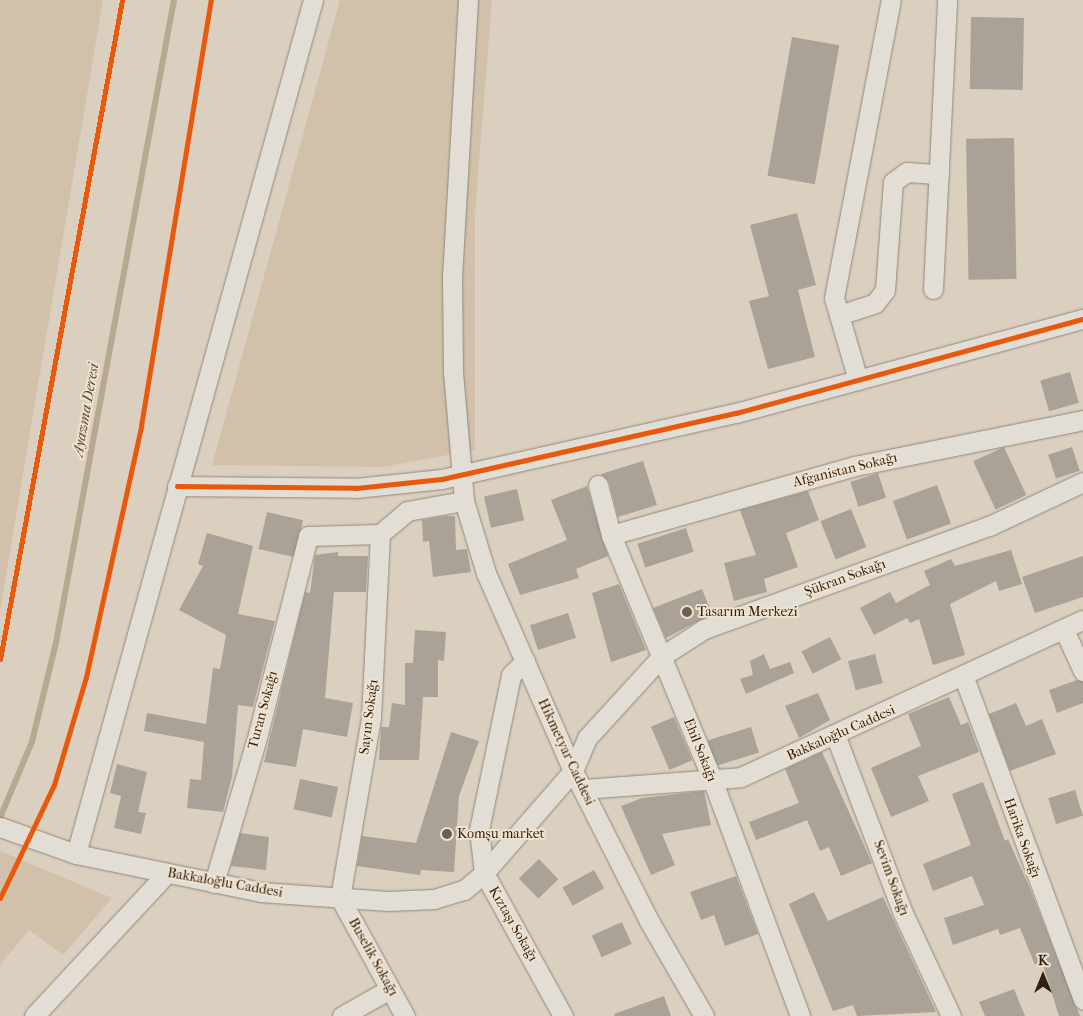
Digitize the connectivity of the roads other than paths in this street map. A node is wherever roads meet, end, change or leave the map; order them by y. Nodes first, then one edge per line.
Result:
1 (313, 0) edge
2 (468, 0) edge
3 (892, 0) edge
4 (947, 0) edge
5 (939, 174) junction
6 (933, 289) dead end
7 (839, 316) junction
8 (1083, 319) edge
9 (858, 380) junction
10 (1083, 420) edge
11 (460, 475) junction
12 (1083, 482) edge
13 (598, 485) dead end
14 (177, 486) junction
15 (464, 501) junction
16 (380, 534) junction
17 (612, 535) junction
18 (1083, 620) edge
19 (1065, 632) junction
20 (662, 656) junction
21 (525, 661) junction
22 (1083, 671) edge
23 (963, 675) junction
24 (836, 737) junction
25 (573, 771) junction
26 (712, 779) junction
27 (582, 789) junction
28 (0, 827) edge
29 (76, 854) junction
30 (167, 873) junction
31 (484, 873) junction
32 (214, 883) junction
33 (340, 898) junction
34 (390, 989) junction
35 (1083, 1000) edge
36 (34, 1016) edge
37 (342, 1016) edge
38 (405, 1016) edge
39 (563, 1016) edge
40 (704, 1016) edge
41 (800, 1016) edge
42 (951, 1016) edge

1 - 14 street
2 - 11 street, Hikmetyar Caddesi
3 - 7 street
4 - 5 street
5 - 6 street
5 - 7 street
7 - 9 street
8 - 9 street
9 - 11 street
10 - 17 street, Afganistan Sokağı
11 - 14 street
11 - 15 street, Hikmetyar Caddesi
12 - 20 street, Şükran Sokağı
13 - 17 street, Ehil Sokağı
14 - 29 street
15 - 16 street
15 - 21 street, Hikmetyar Caddesi
16 - 32 street, Turan Sokağı
16 - 33 street, Sayın Sokağı
17 - 20 street, Ehil Sokağı
18 - 19 street, Bakkaloğlu Caddesi
19 - 22 street
19 - 23 street, Bakkaloğlu Caddesi
20 - 25 street, Şükran Sokağı
20 - 26 street, Ehil Sokağı
21 - 25 street, Hikmetyar Caddesi
21 - 31 street
23 - 24 street, Bakkaloğlu Caddesi
23 - 35 street, Harika Sokağı
24 - 26 street, Bakkaloğlu Caddesi
24 - 42 street, Sevim Sokağı
25 - 27 street, Hikmetyar Caddesi
25 - 31 street, Kıztaşı Sokağı
26 - 27 street, Bakkaloğlu Caddesi
26 - 41 street, Ehil Sokağı
27 - 40 street, Hikmetyar Caddesi
28 - 29 street, Bakkaloğlu Caddesi
29 - 30 street, Bakkaloğlu Caddesi
30 - 32 street, Bakkaloğlu Caddesi
30 - 36 street
31 - 33 street, Bakkaloğlu Caddesi
31 - 39 street, Kıztaşı Sokağı
32 - 33 street, Bakkaloğlu Caddesi
33 - 34 street, Buselik Sokağı
34 - 37 street
34 - 38 street, Buselik Sokağı

